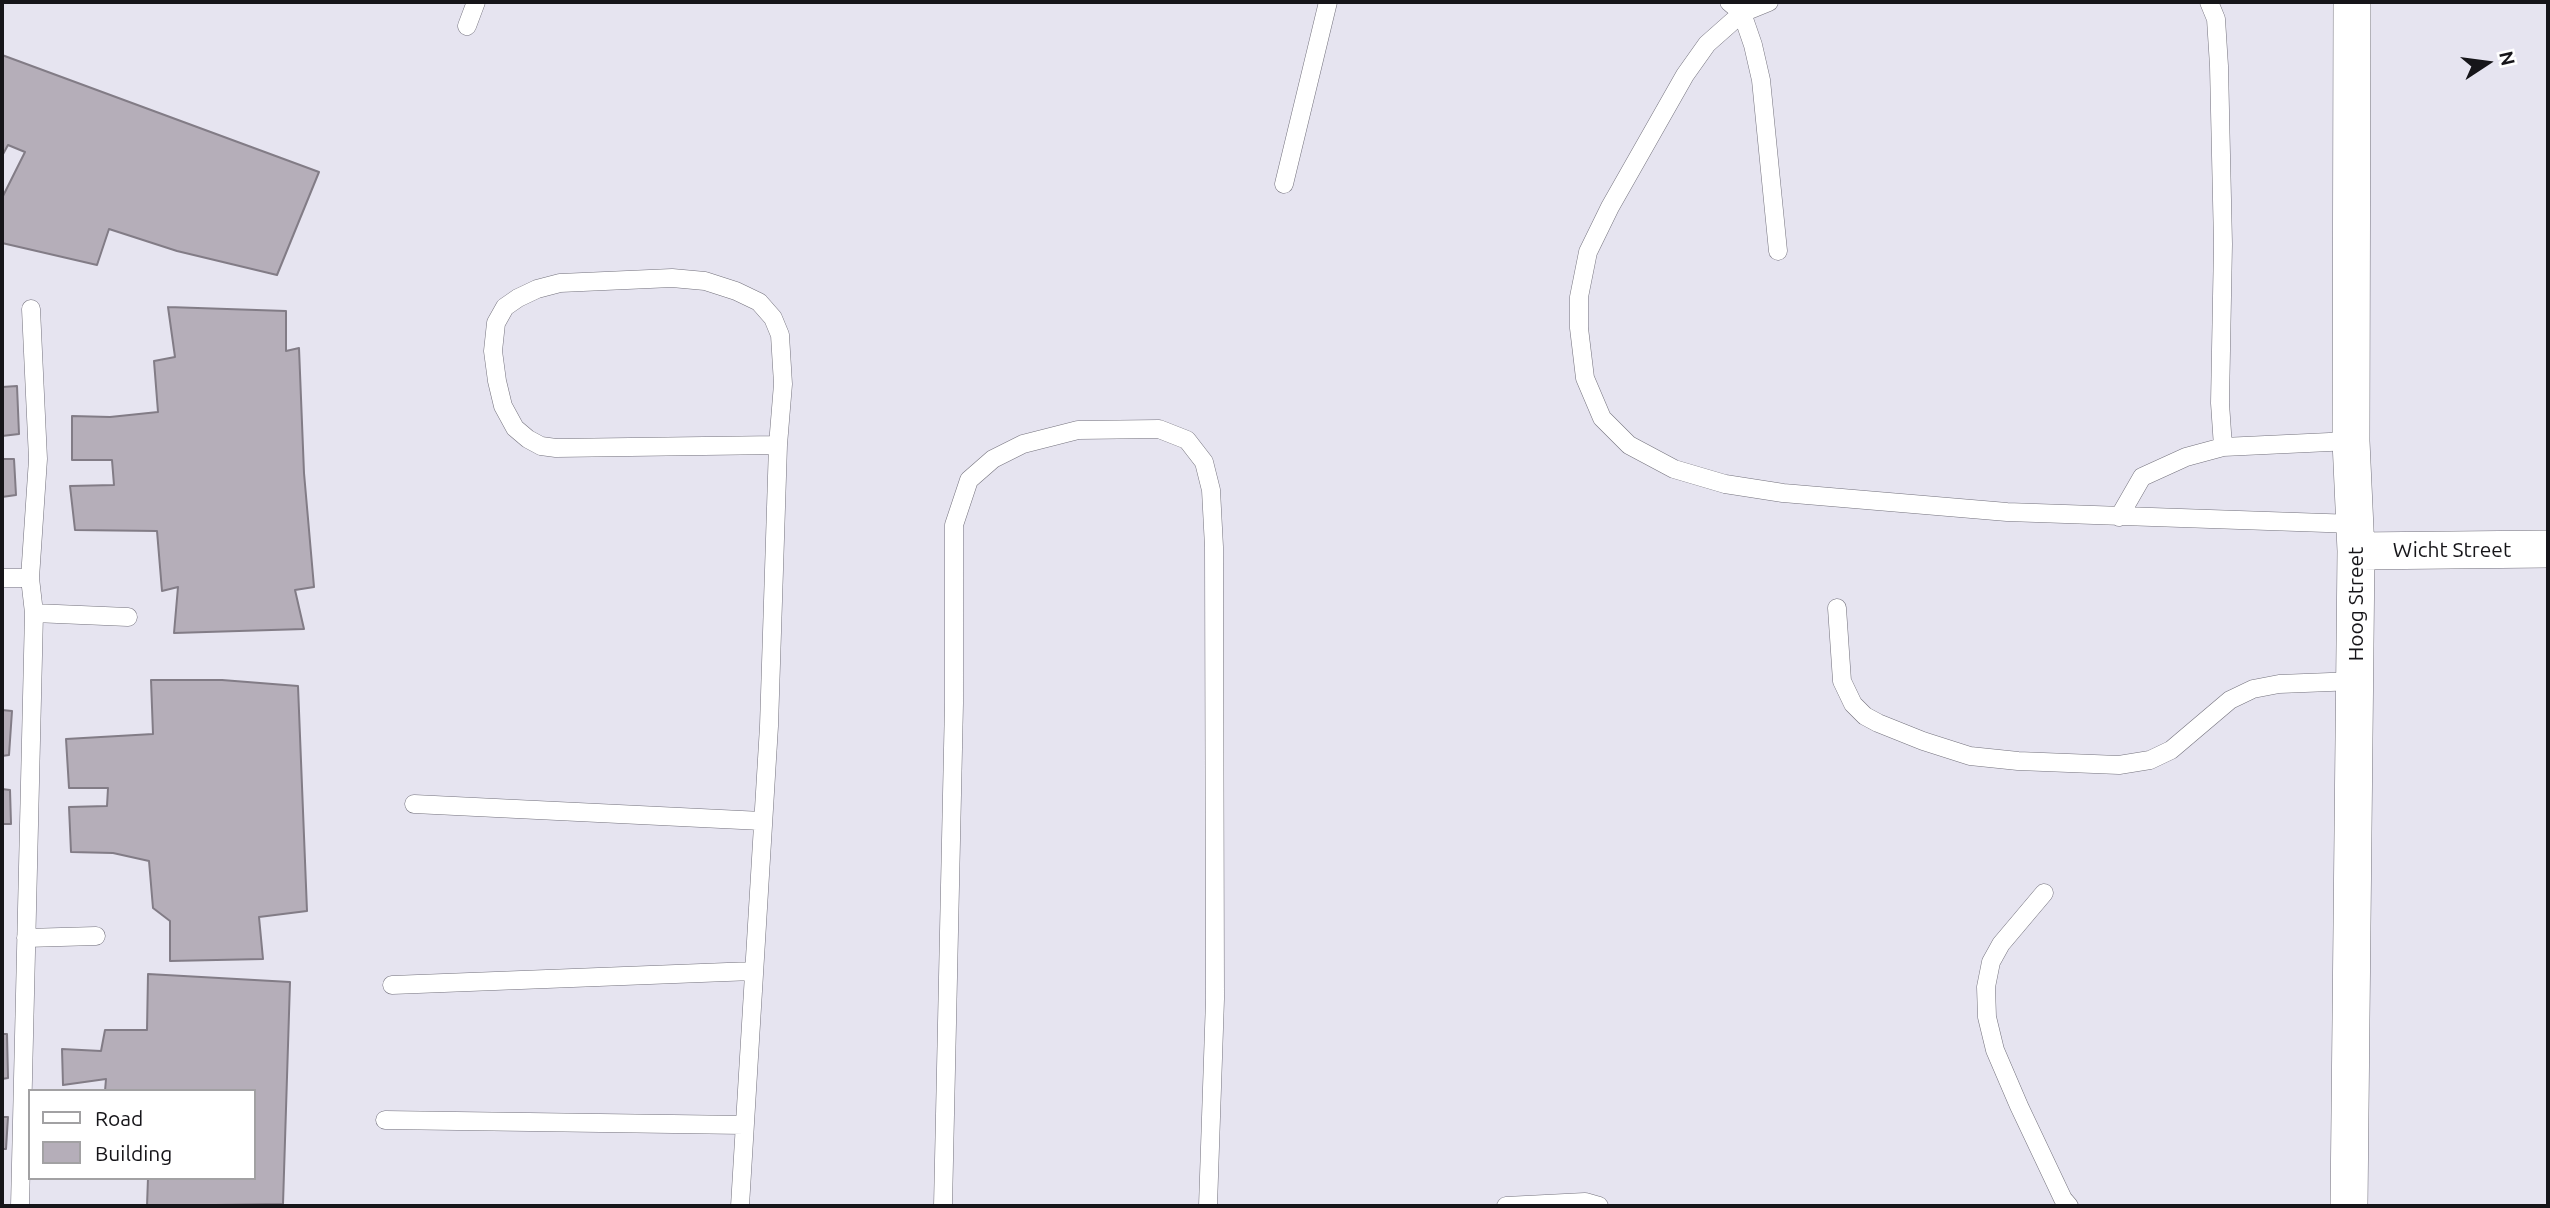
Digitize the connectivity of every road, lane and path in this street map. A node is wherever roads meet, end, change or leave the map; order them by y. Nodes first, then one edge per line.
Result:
1 (475, 2) edge
2 (1328, 2) edge
3 (1769, 2) edge
4 (2209, 2) edge
5 (2351, 2) edge
6 (1735, 7) edge
7 (467, 26) dead end
8 (1284, 184) dead end
9 (1778, 251) dead end
10 (31, 309) dead end
11 (2351, 441) junction
12 (778, 444) junction
13 (2223, 447) junction
14 (2119, 517) junction
15 (2356, 537) junction
16 (2548, 549) edge
17 (2, 578) edge
18 (30, 578) junction
19 (1837, 608) dead end
20 (34, 613) junction
21 (128, 617) dead end
22 (2356, 681) junction
23 (414, 804) dead end
24 (762, 821) junction
25 (2044, 893) dead end
26 (96, 936) dead end
27 (26, 938) junction
28 (753, 971) junction
29 (392, 985) dead end
30 (386, 1120) dead end
31 (744, 1125) junction
32 (20, 1206) edge
33 (740, 1206) edge
34 (943, 1206) edge
35 (1208, 1206) edge
36 (1506, 1206) edge
37 (1599, 1206) edge
38 (2069, 1206) edge
39 (2349, 1206) edge

1 - 7 lane
2 - 8 lane
3 - 6 lane
4 - 13 lane
5 - 11 street, Hoog Street
6 - 9 lane
6 - 14 lane
10 - 18 lane
11 - 13 lane
11 - 15 street, Hoog Street
12 - 12 lane
12 - 24 lane
13 - 14 lane
14 - 15 lane
15 - 16 street, Wicht Street
15 - 22 street, Hoog Street
17 - 18 lane
18 - 20 lane
19 - 22 lane
20 - 21 lane
20 - 27 lane
22 - 39 street, Hoog Street
23 - 24 lane
24 - 28 lane
25 - 38 lane
26 - 27 lane
27 - 32 lane
28 - 29 lane
28 - 31 lane
30 - 31 lane
31 - 33 lane
34 - 35 lane
36 - 37 lane

